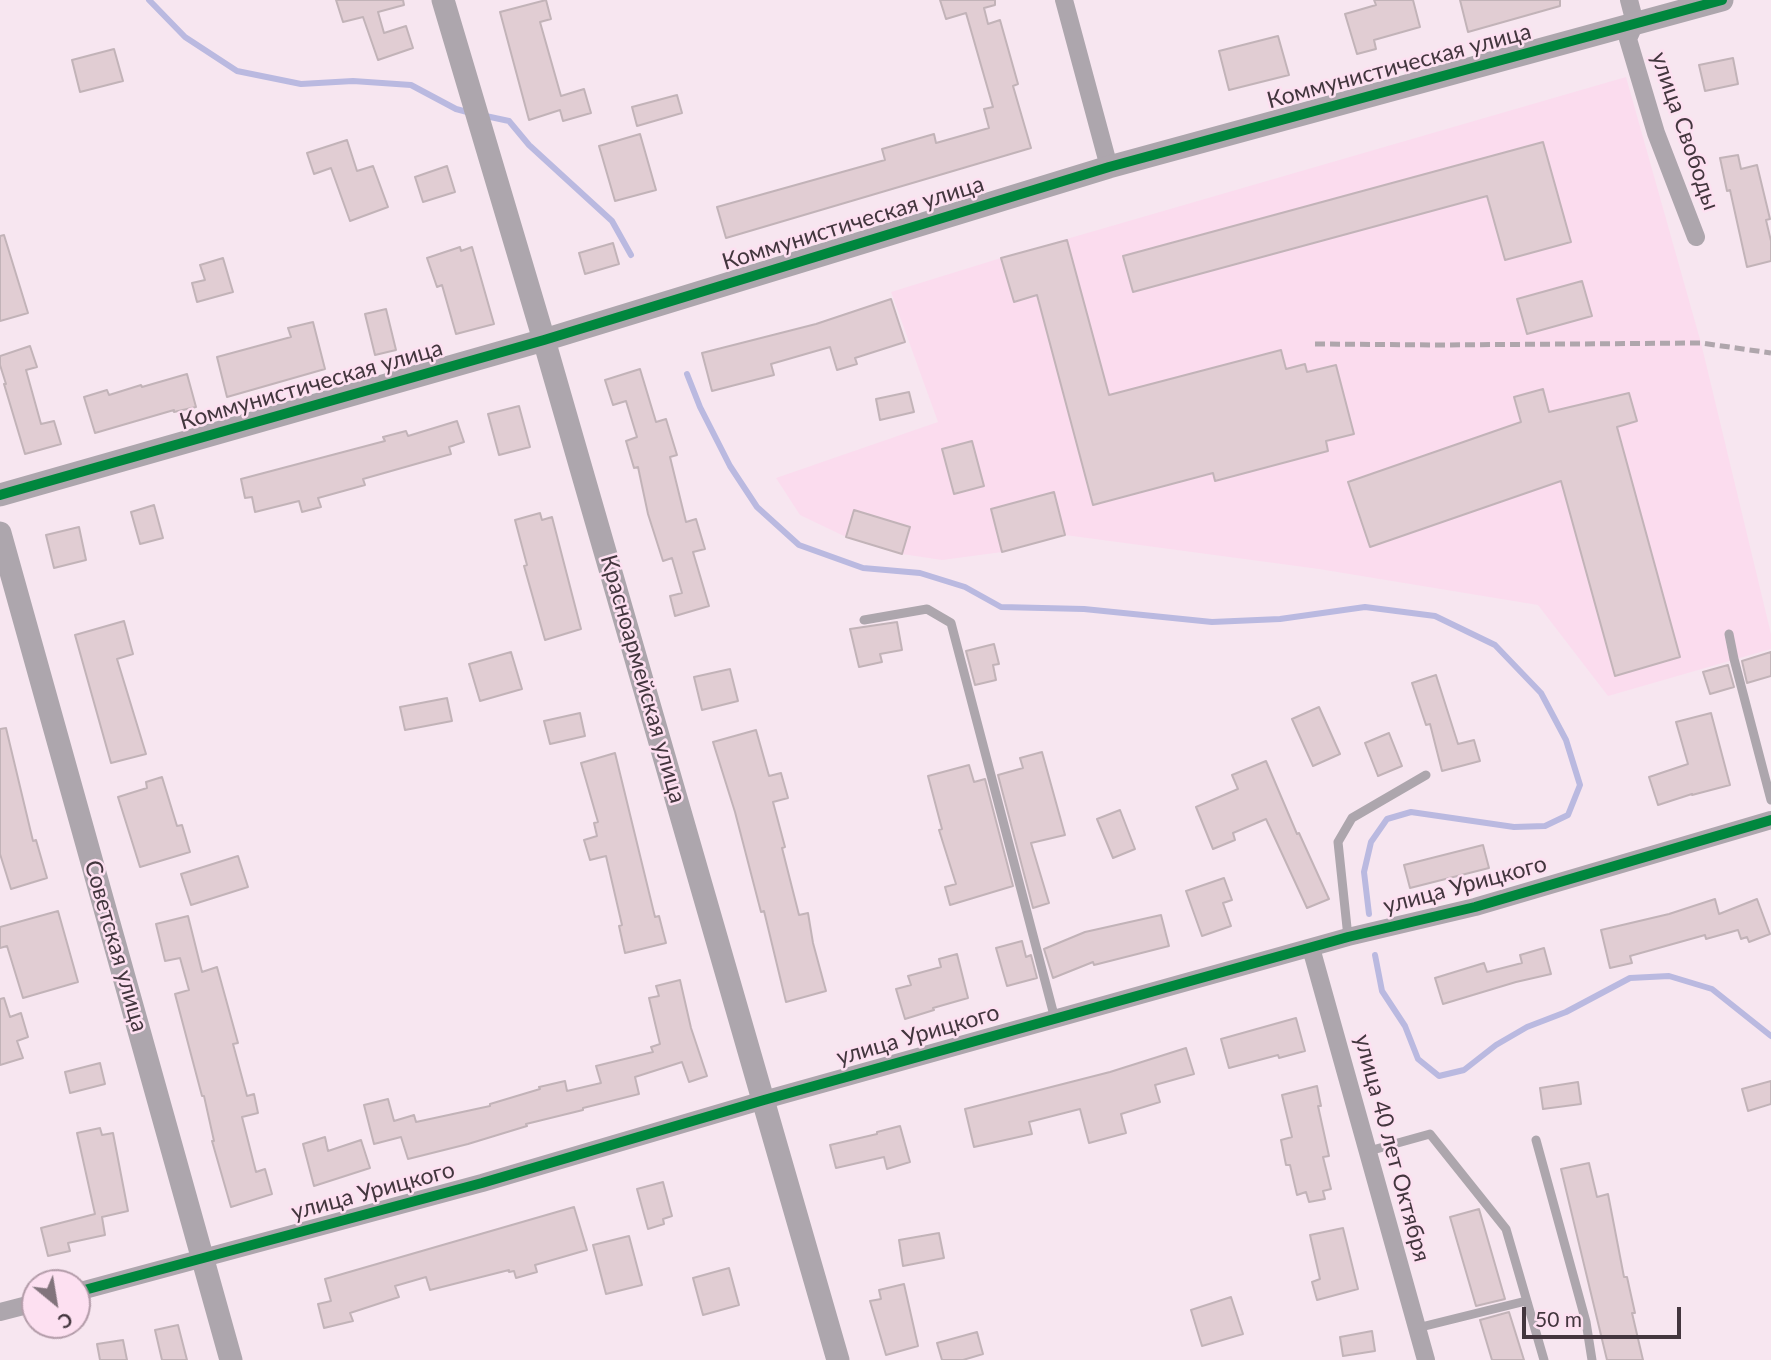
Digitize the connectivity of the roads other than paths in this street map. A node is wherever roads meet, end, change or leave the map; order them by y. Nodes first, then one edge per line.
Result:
1 (443, 0) edge
2 (1064, 0) edge
3 (1629, 0) edge
4 (1722, 0) edge
5 (1635, 23) junction
6 (1109, 167) junction
7 (1696, 237) dead end
8 (544, 341) junction
9 (0, 495) edge
10 (0, 533) edge
11 (864, 620) dead end
12 (1729, 634) dead end
13 (1426, 775) dead end
14 (1771, 800) edge
15 (1771, 820) edge
16 (1348, 937) junction
17 (1311, 948) junction
18 (1055, 1019) junction
19 (764, 1100) junction
20 (1536, 1140) dead end
21 (1369, 1151) junction
22 (203, 1258) junction
23 (91, 1288) edge
24 (1526, 1301) junction
25 (21, 1307) edge
26 (0, 1312) edge
27 (1416, 1328) junction
28 (231, 1360) edge
29 (838, 1360) edge
30 (1426, 1360) edge
31 (1544, 1360) edge
32 (1592, 1360) edge

1 - 8 street, Красноармейская улица
2 - 6 street
3 - 5 street, улица Свободы
4 - 5 street, Коммунистическая улица
5 - 6 street, Коммунистическая улица
5 - 7 street, улица Свободы
6 - 8 street, Коммунистическая улица
8 - 9 street, Коммунистическая улица
8 - 19 street, Красноармейская улица
10 - 22 street, Советская улица
11 - 18 lane
12 - 14 lane
13 - 16 lane
15 - 16 street, улица Урицкого
16 - 17 street, улица Урицкого
17 - 18 street, улица Урицкого
17 - 21 street, улица 40 лет Октября
18 - 19 street, улица Урицкого
19 - 22 street, улица Урицкого
19 - 29 street, Красноармейская улица
20 - 32 lane
21 - 24 lane
21 - 27 street, улица 40 лет Октября
22 - 23 street, улица Урицкого
22 - 28 street, Советская улица
24 - 27 lane
24 - 31 lane
25 - 26 street
27 - 30 street, улица 40 лет Октября

